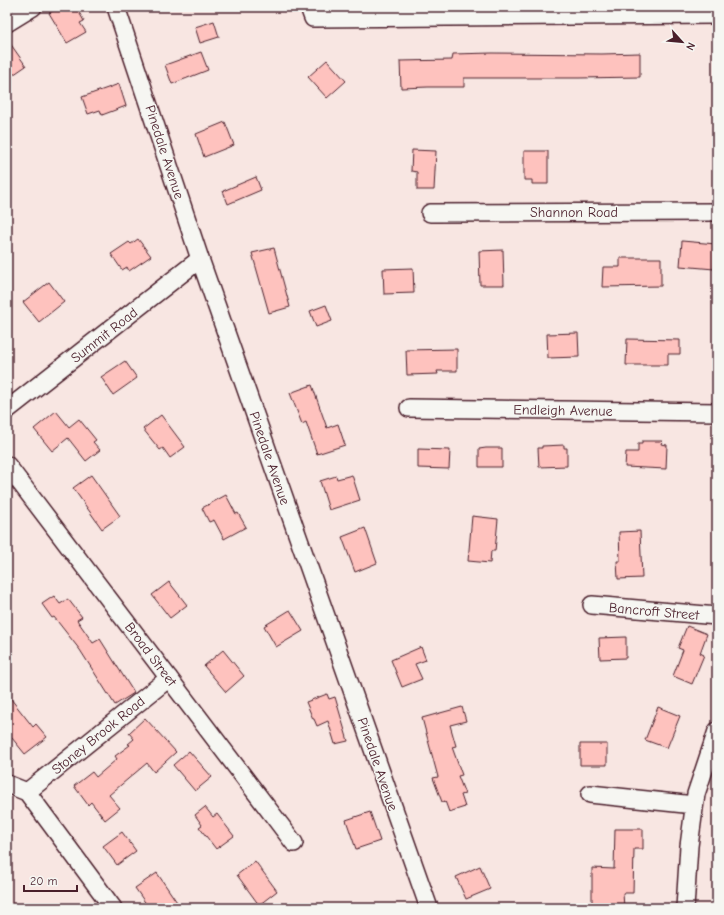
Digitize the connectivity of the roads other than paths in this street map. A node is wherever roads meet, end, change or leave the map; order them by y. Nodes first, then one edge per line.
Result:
1 (33, 7) edge
2 (116, 7) edge
3 (311, 13) edge
4 (717, 15) edge
5 (7, 23) edge
6 (717, 212) edge
7 (430, 213) dead end
8 (200, 259) junction
9 (409, 408) dead end
10 (7, 410) edge
11 (717, 412) edge
12 (7, 466) edge
13 (592, 605) dead end
14 (717, 616) edge
15 (169, 678) junction
16 (717, 731) edge
17 (7, 784) edge
18 (28, 792) junction
19 (590, 794) dead end
20 (694, 805) junction
21 (294, 843) dead end
22 (688, 906) edge
23 (112, 908) edge
24 (429, 908) edge

1 - 5 street
2 - 8 street, Pinedale Avenue
3 - 4 street
6 - 7 street, Shannon Road
8 - 10 street, Summit Road
8 - 24 street, Pinedale Avenue
9 - 11 street, Endleigh Avenue
12 - 15 street, Broad Street
13 - 14 street, Bancroft Street
15 - 18 street, Stoney Brook Road
15 - 21 street, Broad Street
16 - 20 street
17 - 18 street
18 - 23 street
19 - 20 street
20 - 22 street

